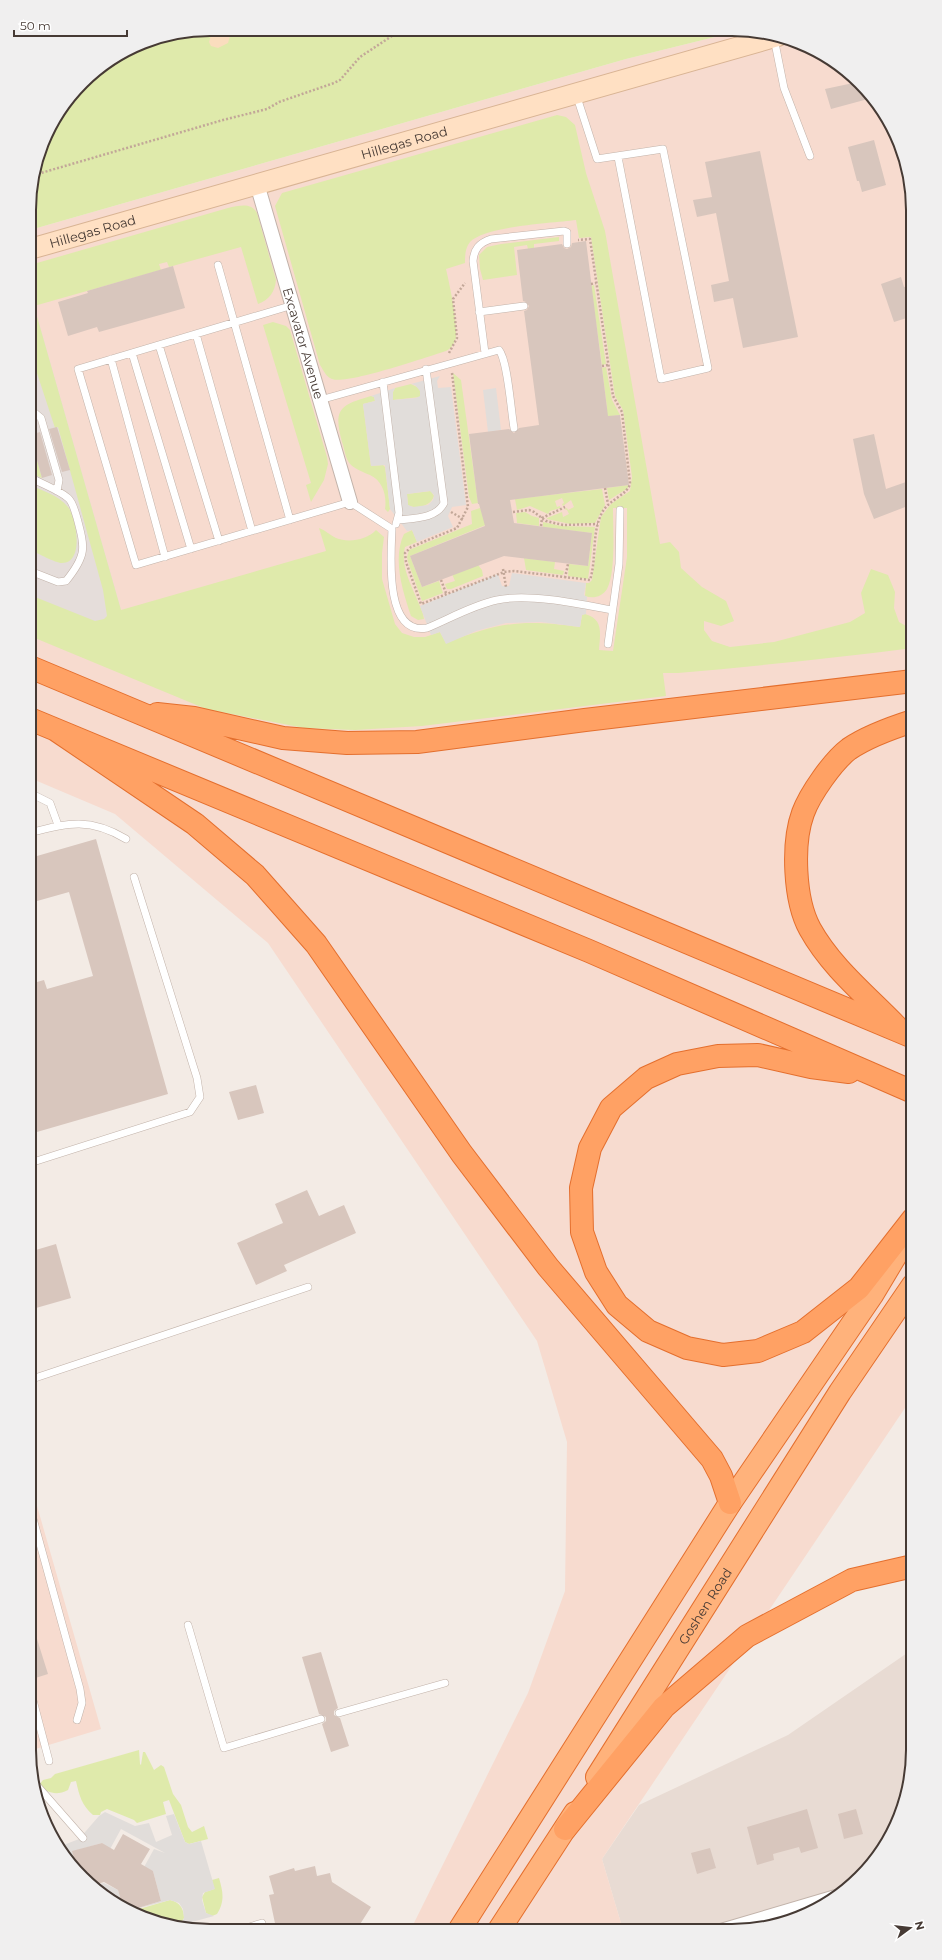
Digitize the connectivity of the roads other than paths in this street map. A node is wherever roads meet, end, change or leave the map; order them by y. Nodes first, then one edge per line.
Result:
1 (764, 39) edge
2 (770, 40) edge
3 (576, 94) junction
4 (810, 156) dead end
5 (618, 157) junction
6 (257, 184) junction
7 (568, 244) dead end
8 (36, 247) edge
9 (218, 264) dead end
10 (293, 305) junction
11 (524, 306) dead end
12 (479, 312) junction
13 (234, 322) junction
14 (196, 334) junction
15 (159, 345) junction
16 (132, 353) junction
17 (484, 353) junction
18 (111, 359) junction
19 (426, 369) junction
20 (383, 382) junction
21 (320, 400) junction
22 (36, 414) edge
23 (514, 428) dead end
24 (36, 480) edge
25 (57, 491) junction
26 (350, 502) junction
27 (620, 510) dead end
28 (290, 520) junction
29 (398, 520) junction
30 (392, 529) junction
31 (252, 531) junction
32 (218, 541) junction
33 (191, 549) junction
34 (165, 557) junction
35 (36, 574) edge
36 (612, 610) junction
37 (608, 644) dead end
38 (36, 670) edge
39 (906, 682) edge
40 (134, 712) junction
41 (36, 722) edge
42 (906, 723) edge
43 (56, 730) junction
44 (36, 796) edge
45 (58, 825) junction
46 (36, 831) edge
47 (126, 839) dead end
48 (134, 876) dead end
49 (906, 1033) edge
50 (906, 1034) edge
51 (877, 1076) junction
52 (906, 1089) edge
53 (36, 1161) edge
54 (906, 1228) edge
55 (906, 1238) edge
56 (308, 1287) dead end
57 (906, 1295) edge
58 (36, 1378) edge
59 (730, 1503) junction
60 (36, 1526) edge
61 (906, 1568) edge
62 (188, 1625) dead end
63 (445, 1683) dead end
64 (36, 1712) edge
65 (339, 1713) dead end
66 (321, 1718) dead end
67 (77, 1720) dead end
68 (49, 1761) dead end
69 (41, 1790) edge
70 (565, 1829) junction
71 (83, 1838) dead end
72 (814, 1904) edge
73 (262, 1923) dead end
74 (259, 1924) edge
75 (463, 1924) edge
76 (503, 1924) edge
77 (745, 1924) edge

1 - 3 main road, Hillegas Road
2 - 4 lane
3 - 5 lane
3 - 6 main road, Hillegas Road
5 - 5 lane
6 - 8 main road, Hillegas Road
6 - 10 street, Excavator Avenue
7 - 12 lane
9 - 13 lane
10 - 13 lane
10 - 21 street, Excavator Avenue
11 - 12 lane
12 - 17 lane
13 - 14 lane
13 - 28 lane
14 - 15 lane
14 - 31 lane
15 - 16 lane
15 - 32 lane
16 - 18 lane
16 - 33 lane
17 - 19 lane
17 - 23 lane
18 - 34 lane
18 - 34 lane
19 - 20 lane
19 - 29 lane
20 - 21 lane
20 - 29 lane
21 - 26 street, Excavator Avenue
22 - 25 lane
24 - 25 lane
25 - 35 lane
26 - 28 lane
26 - 30 lane
27 - 36 lane
28 - 31 lane
29 - 30 lane
30 - 36 lane
31 - 32 lane
32 - 33 lane
33 - 34 lane
36 - 37 lane
38 - 40 highway
39 - 40 highway
40 - 50 highway
41 - 43 highway
42 - 49 highway
43 - 51 highway
43 - 59 highway
44 - 45 lane
45 - 46 lane
45 - 47 lane
48 - 53 lane
51 - 52 highway
51 - 54 highway
55 - 59 highway
56 - 58 lane
57 - 70 highway, Goshen Road
59 - 75 highway
60 - 67 lane
61 - 70 highway
62 - 66 lane
63 - 65 lane
64 - 68 lane
69 - 71 lane
70 - 76 highway, Goshen Road
72 - 77 street
73 - 74 lane

